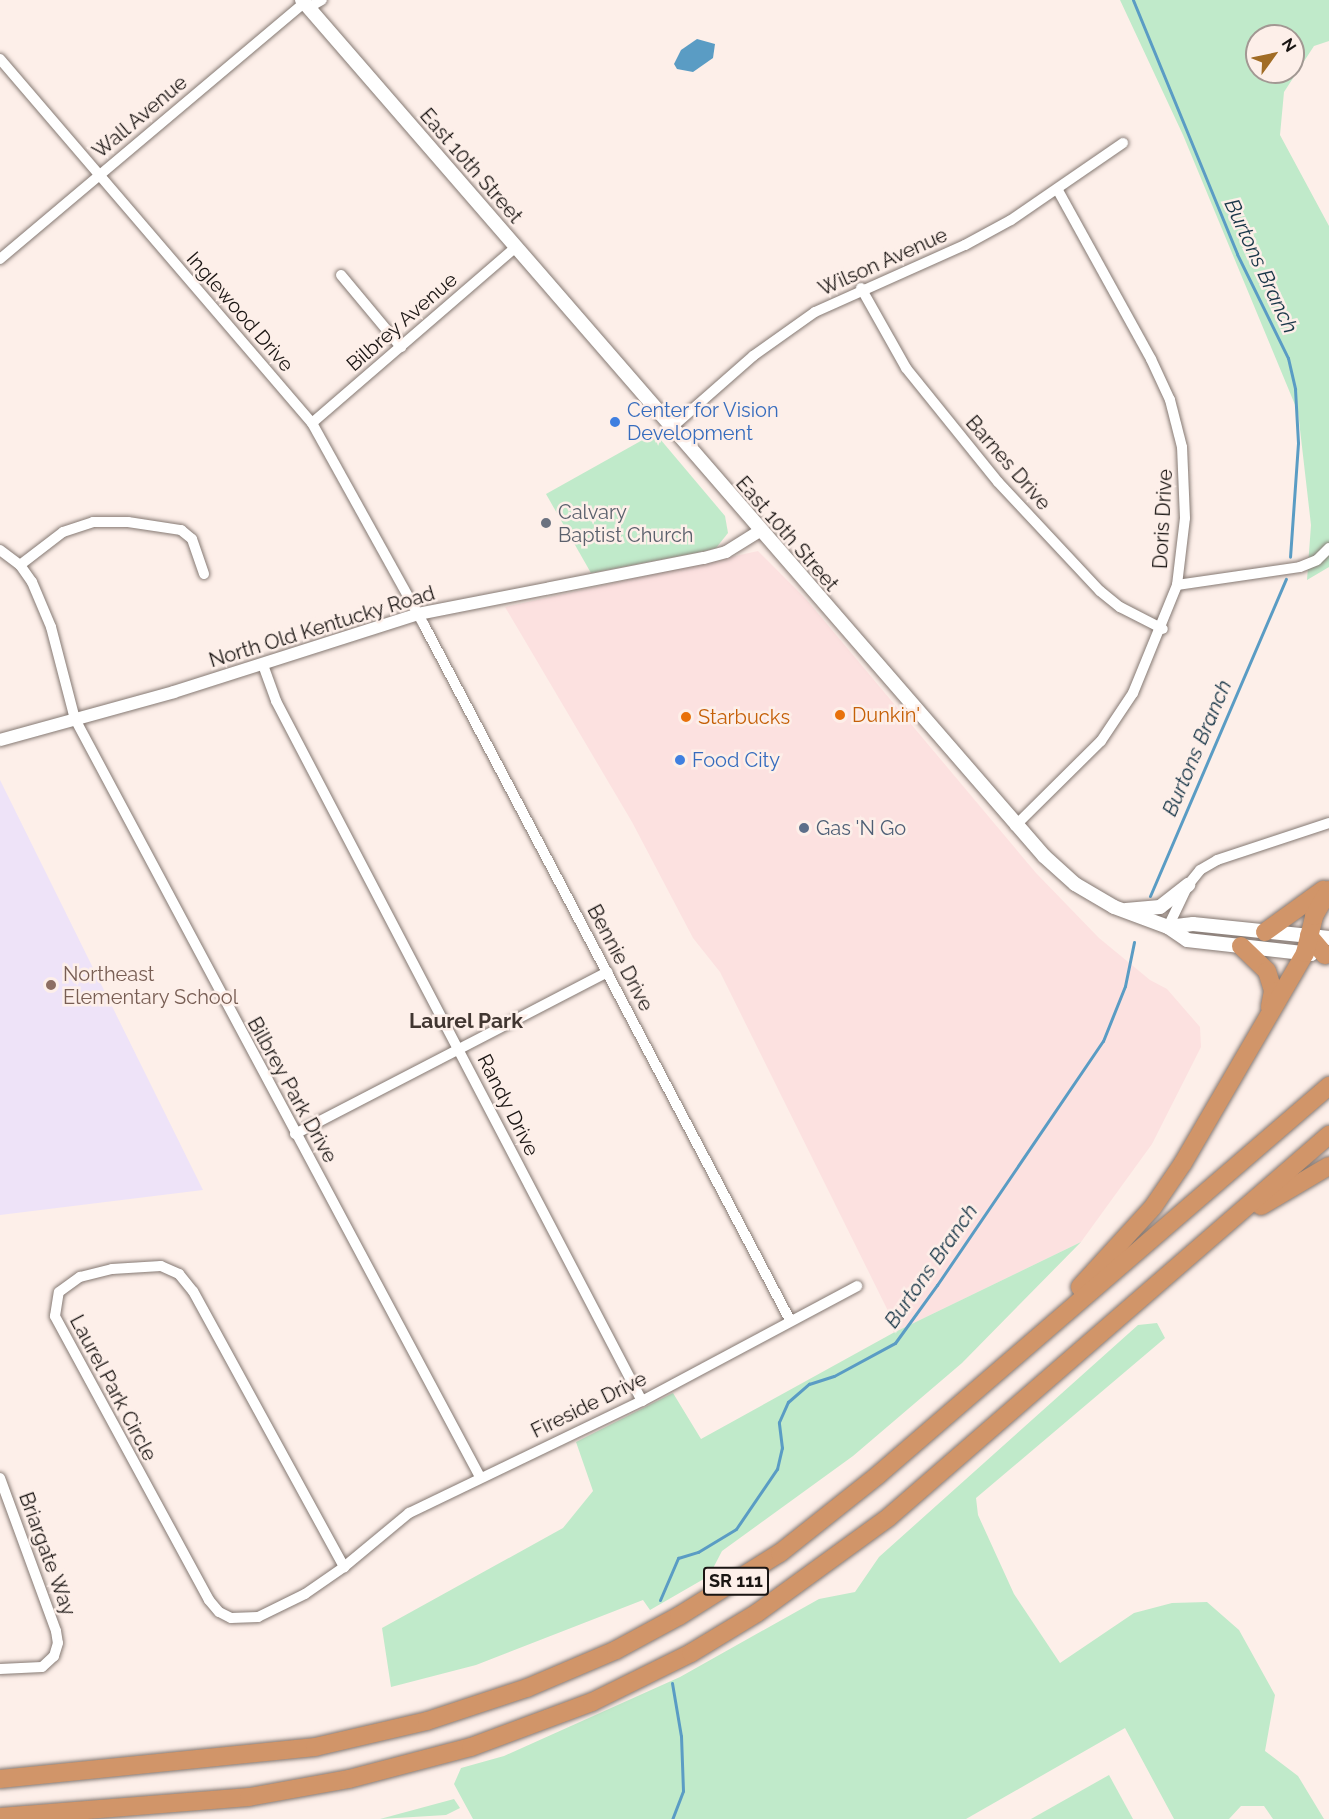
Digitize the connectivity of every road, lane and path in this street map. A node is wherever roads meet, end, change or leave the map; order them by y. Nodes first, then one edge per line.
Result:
1 (322, 0) edge
2 (305, 4) edge
3 (0, 59) edge
4 (1123, 143) dead end
5 (99, 175) junction
6 (1057, 189) junction
7 (516, 248) junction
8 (0, 259) edge
9 (341, 275) dead end
10 (861, 288) junction
11 (401, 346) junction
12 (312, 423) junction
13 (670, 429) junction
14 (759, 531) junction
15 (1329, 548) edge
16 (0, 550) edge
17 (20, 565) junction
18 (204, 574) dead end
19 (1177, 585) junction
20 (418, 614) junction
21 (1163, 629) junction
22 (263, 665) junction
23 (75, 719) junction
24 (0, 740) edge
25 (1329, 823) edge
26 (1016, 825) junction
27 (1188, 885) junction
28 (1329, 886) edge
29 (1329, 890) edge
30 (1114, 907) junction
31 (1168, 927) junction
32 (1264, 932) junction
33 (1307, 945) junction
34 (1241, 946) junction
35 (1328, 950) edge
36 (607, 972) junction
37 (1269, 1012) junction
38 (458, 1046) junction
39 (1329, 1086) edge
40 (295, 1134) junction
41 (1329, 1135) edge
42 (1329, 1166) edge
43 (857, 1286) dead end
44 (1124, 1312) junction
45 (790, 1320) junction
46 (1008, 1363) junction
47 (642, 1401) junction
48 (480, 1477) junction
49 (0, 1478) edge
50 (344, 1568) junction
51 (0, 1669) edge
52 (0, 1779) edge
53 (0, 1817) edge

1 - 2 street, Wall Avenue
2 - 5 street, Wall Avenue
2 - 7 main road, East 10th Street
3 - 5 street, Inglewood Drive
4 - 6 street, Wilson Avenue
5 - 8 street, Wall Avenue
5 - 12 street, Inglewood Drive
6 - 10 street, Wilson Avenue
6 - 19 street, Doris Drive
7 - 11 street, Bilbrey Avenue
7 - 13 main road, East 10th Street
9 - 11 street
10 - 13 street, Wilson Avenue
10 - 21 street, Barnes Drive
11 - 12 street, Bilbrey Avenue
12 - 20 street, Inglewood Drive
13 - 14 main road, East 10th Street
14 - 20 street, North Old Kentucky Road
14 - 26 main road, East 10th Street
15 - 19 street
16 - 17 street
17 - 18 street
17 - 23 street, Bilbrey Park Drive
19 - 21 street, Doris Drive
20 - 22 street, North Old Kentucky Road
20 - 36 street, Bennie Drive
21 - 26 street, Doris Drive
22 - 23 street, North Old Kentucky Road
22 - 38 street, Randy Drive
23 - 24 street, North Old Kentucky Road
23 - 40 street, Bilbrey Park Drive
25 - 27 street
26 - 30 main road, East 10th Street
27 - 30 main road
27 - 31 street
28 - 32 highway
29 - 33 highway
30 - 31 main road, East 10th Street
31 - 32 main road
31 - 34 main road, East 10th Street
32 - 33 main road
33 - 34 main road, East 10th Street
33 - 35 highway
33 - 37 highway
34 - 37 highway
36 - 38 street
36 - 45 street, Bennie Drive
37 - 46 highway
38 - 40 street
38 - 47 street, Randy Drive
39 - 46 highway, SR 111
40 - 48 street, Bilbrey Park Drive
41 - 44 highway, SR 111
42 - 44 highway
43 - 45 street, Fireside Drive
44 - 53 highway, SR 111
45 - 47 street, Fireside Drive
46 - 52 highway, SR 111
47 - 48 street, Fireside Drive
48 - 50 street, Fireside Drive
49 - 51 street, Briargate Way
50 - 50 street, Laurel Park Circle

